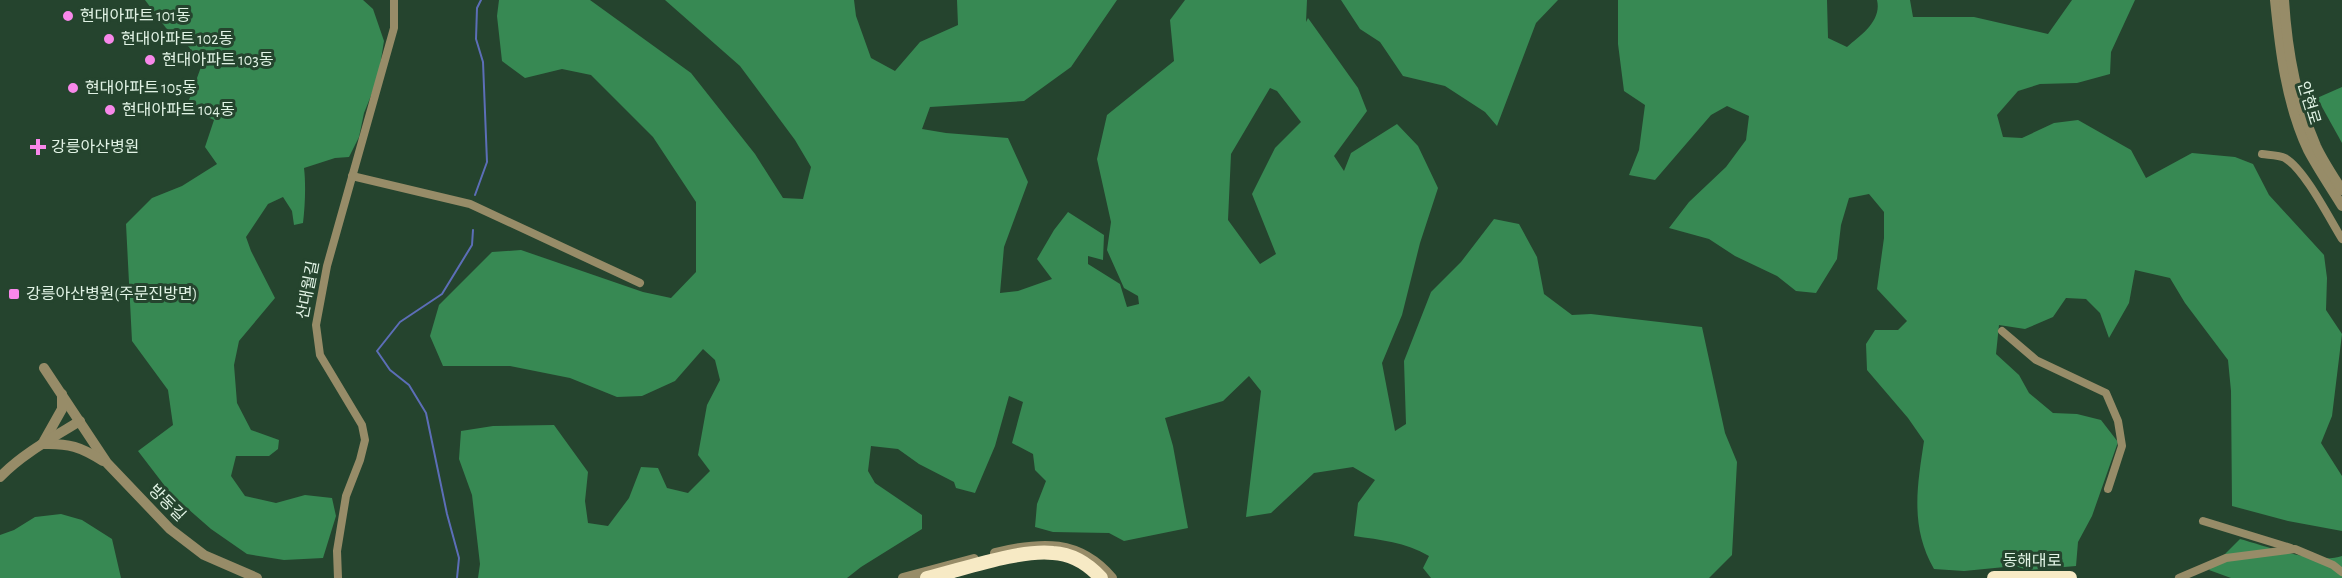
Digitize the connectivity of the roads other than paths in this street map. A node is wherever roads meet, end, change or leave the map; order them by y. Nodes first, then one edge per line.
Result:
1 (394, 0) edge
2 (2275, 0) edge
3 (2284, 0) edge
4 (2262, 154) dead end
5 (352, 176) junction
6 (2342, 190) edge
7 (2342, 206) edge
8 (2342, 239) edge
9 (640, 283) dead end
10 (2002, 331) dead end
11 (44, 368) dead end
12 (63, 394) junction
13 (80, 421) junction
14 (42, 444) junction
15 (107, 463) junction
16 (4, 466) edge
17 (0, 477) edge
18 (2108, 489) dead end
19 (2203, 521) dead end
20 (2295, 549) junction
21 (2342, 572) edge
22 (257, 578) edge
23 (338, 578) edge
24 (903, 578) edge
25 (927, 578) edge
26 (1101, 578) edge
27 (1112, 578) edge
28 (1994, 578) edge
29 (2070, 578) edge
30 (2179, 578) edge

1 - 5 street, 산대월길
2 - 7 street, 안현로
3 - 6 street, 안현로
4 - 8 street
5 - 9 street
5 - 23 street, 산대월길
10 - 18 street
11 - 12 street, 방동길
12 - 13 street, 방동길
12 - 14 street
13 - 14 street
13 - 15 street, 방동길
14 - 15 street
14 - 16 street
15 - 22 street, 방동길
16 - 17 street
19 - 20 street
20 - 21 street
20 - 30 street
24 - 27 street
25 - 26 highway
28 - 29 highway, 동해대로

